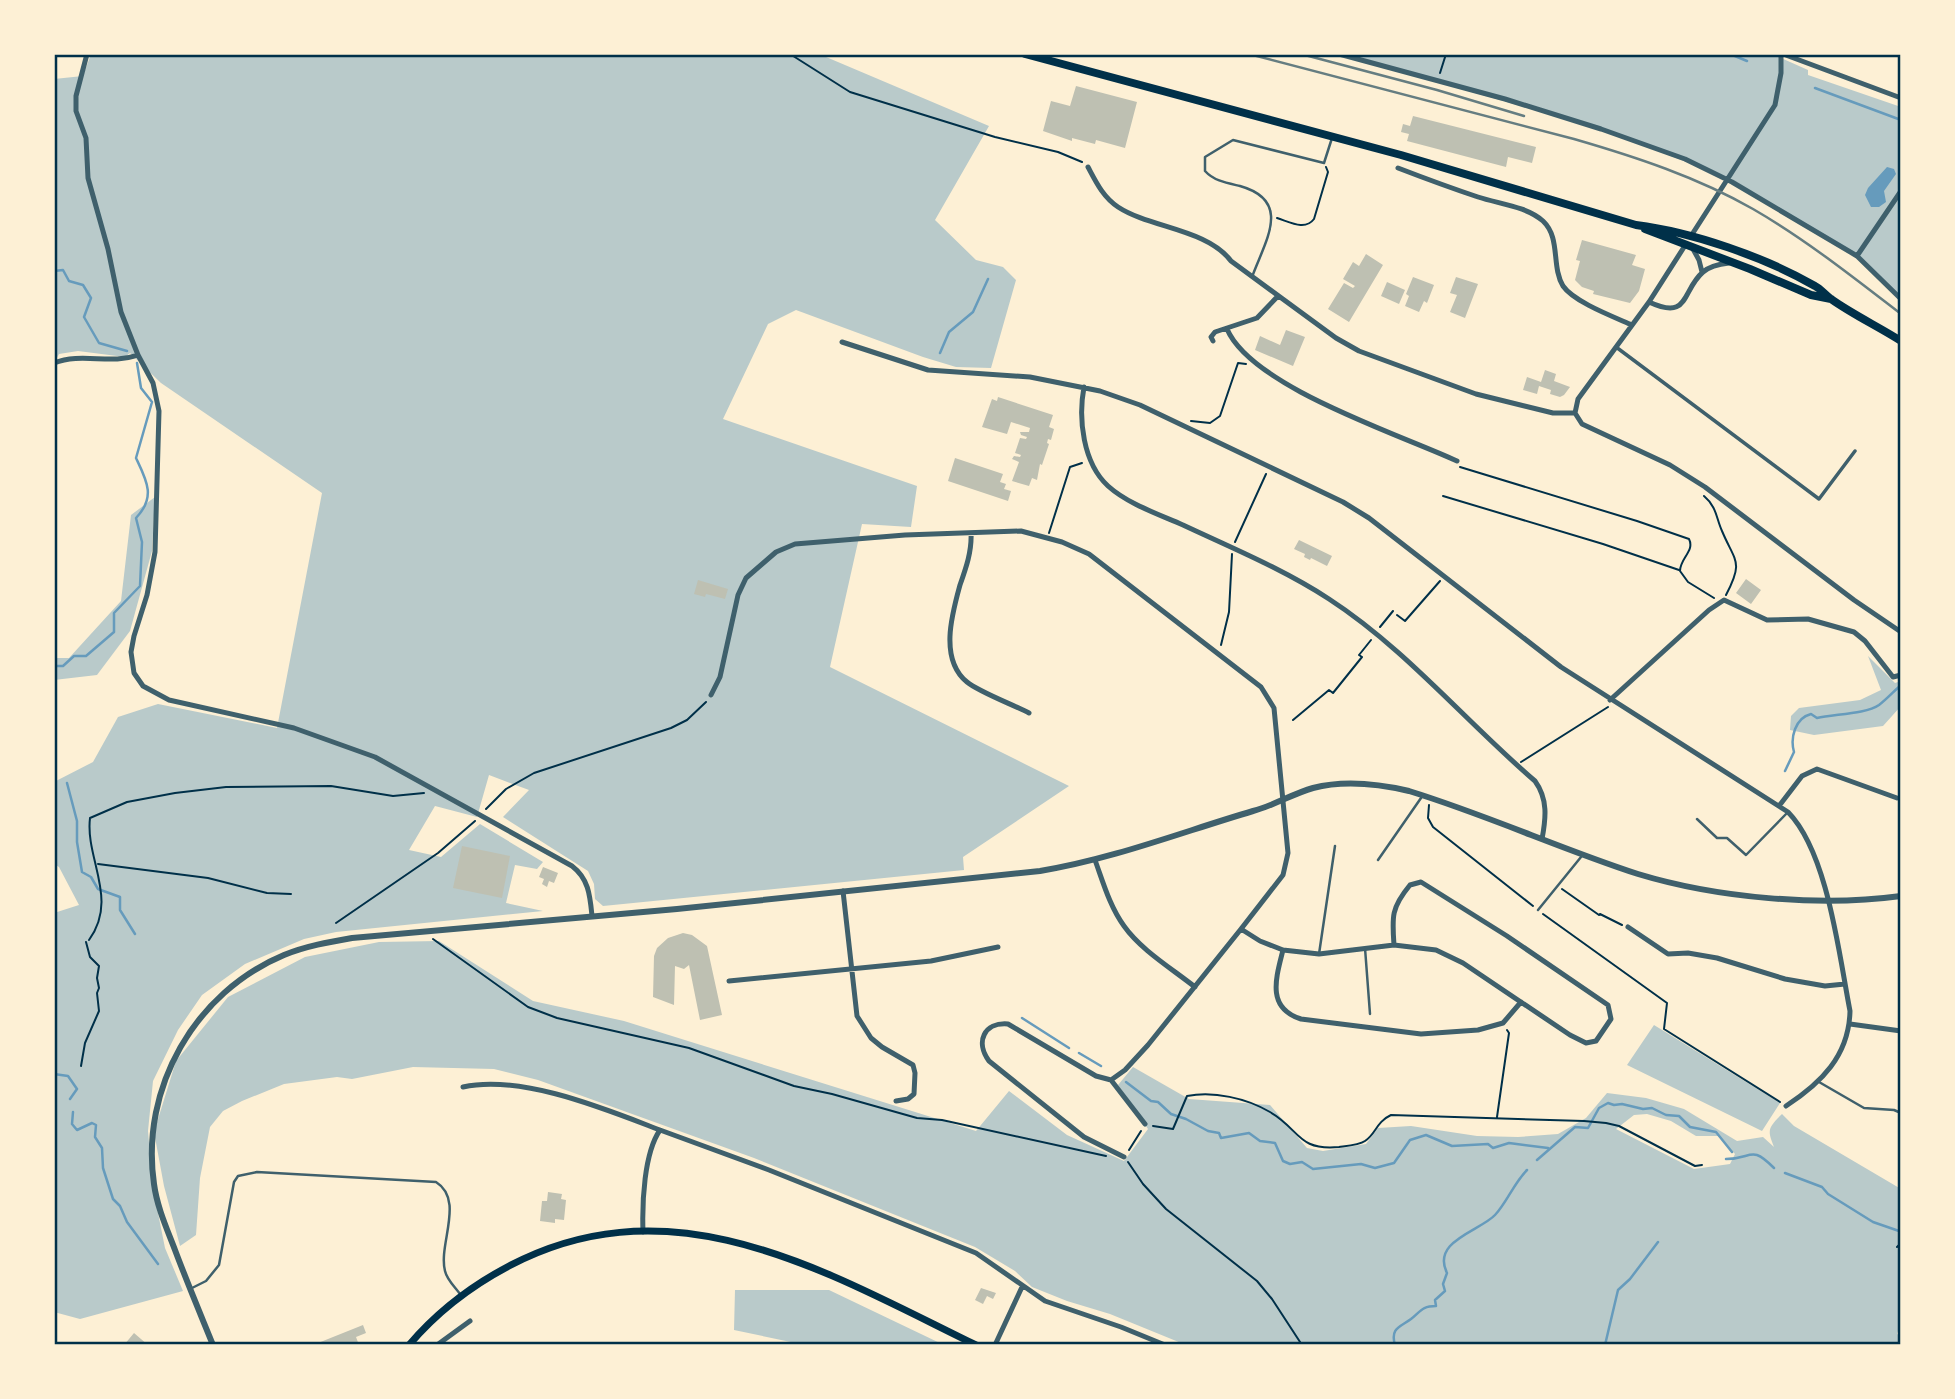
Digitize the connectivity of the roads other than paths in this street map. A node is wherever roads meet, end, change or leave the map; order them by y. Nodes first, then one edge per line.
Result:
1 (87, 54) edge
2 (1025, 54) edge
3 (1339, 54) edge
4 (1782, 54) edge
5 (1901, 98) edge
6 (1332, 136) junction
7 (1088, 167) road end
8 (1398, 168) dead end
9 (1901, 191) edge
10 (1636, 225) junction
11 (1691, 246) junction
12 (1857, 256) junction
13 (1733, 262) junction
14 (1702, 272) junction
15 (1252, 277) junction
16 (1278, 296) junction
17 (1831, 299) junction
18 (1901, 299) edge
19 (1649, 302) junction
20 (1632, 325) junction
21 (1227, 329) junction
22 (1213, 341) dead end
23 (1901, 341) edge
24 (842, 342) dead end
25 (1616, 347) junction
26 (138, 355) junction
27 (54, 363) edge
28 (1084, 387) junction
29 (1575, 413) junction
30 (1855, 451) dead end
31 (1457, 460) dead end
32 (971, 533) junction
33 (1901, 632) edge
34 (1901, 675) edge
35 (711, 695) road end
36 (1612, 702) junction
37 (1029, 713) dead end
38 (1423, 795) junction
39 (1897, 798) dead end
40 (1283, 800) junction
41 (1779, 806) junction
42 (1788, 812) junction
43 (1697, 819) dead end
44 (1542, 839) junction
45 (1335, 846) dead end
46 (1583, 854) junction
47 (1095, 860) junction
48 (1378, 860) dead end
49 (843, 891) junction
50 (1901, 896) edge
51 (1827, 901) junction
52 (1538, 910) road end
53 (592, 916) junction
54 (1628, 927) road end
55 (1241, 929) junction
56 (1394, 945) junction
57 (998, 947) dead end
58 (1365, 948) junction
59 (1283, 950) junction
60 (1319, 954) junction
61 (851, 969) junction
62 (729, 981) dead end
63 (1845, 984) junction
64 (1195, 987) junction
65 (1521, 1002) junction
66 (1370, 1014) dead end
67 (1850, 1024) junction
68 (1901, 1031) edge
69 (1111, 1080) junction
70 (1819, 1083) junction
71 (463, 1087) dead end
72 (896, 1101) dead end
73 (1786, 1106) road end
74 (1901, 1113) edge
75 (1145, 1124) road end
76 (660, 1130) junction
77 (1124, 1157) road end
78 (643, 1231) junction
79 (1022, 1287) junction
80 (190, 1289) junction
81 (461, 1296) junction
82 (470, 1321) dead end
83 (213, 1345) edge
84 (409, 1345) edge
85 (437, 1345) edge
86 (976, 1345) edge
87 (995, 1345) edge
88 (1165, 1345) edge

1 - 26 street
2 - 6 main road
3 - 12 street
4 - 5 street
4 - 19 street
6 - 10 main road
6 - 15 lane
7 - 15 street
8 - 20 street
9 - 12 street
10 - 11 main road
10 - 17 main road
11 - 13 main road
11 - 14 street
12 - 18 street
13 - 14 street
13 - 17 main road
14 - 19 street
15 - 16 street
16 - 21 street
16 - 29 street
17 - 23 main road
19 - 20 street
20 - 25 street
21 - 22 street
21 - 31 street
24 - 28 street
25 - 29 street
25 - 30 street
26 - 27 street
26 - 53 street
28 - 36 street
28 - 44 street
29 - 33 street
32 - 35 street
32 - 37 street
32 - 40 street
34 - 36 street
36 - 41 street
38 - 40 street
38 - 44 street
38 - 48 lane
39 - 41 street
40 - 47 street
40 - 55 street
41 - 42 street
42 - 43 lane
42 - 51 street
44 - 46 street
45 - 60 lane
46 - 51 street
46 - 52 lane
47 - 49 street
47 - 64 street
49 - 53 street
49 - 61 street
50 - 51 street
51 - 63 street
53 - 80 street
54 - 63 street
55 - 59 street
55 - 64 street
56 - 58 street
56 - 65 street
56 - 65 street
57 - 61 street
58 - 60 street
58 - 66 lane
59 - 60 street
59 - 65 street
61 - 62 street
61 - 72 street
63 - 67 street
64 - 69 street
67 - 68 street
67 - 70 street
69 - 75 street
69 - 77 street
70 - 73 street
70 - 74 lane
71 - 76 street
76 - 78 street
76 - 79 street
78 - 81 main road
78 - 86 main road
79 - 87 street
79 - 88 street
80 - 81 lane
80 - 83 street
81 - 84 main road
82 - 85 street

